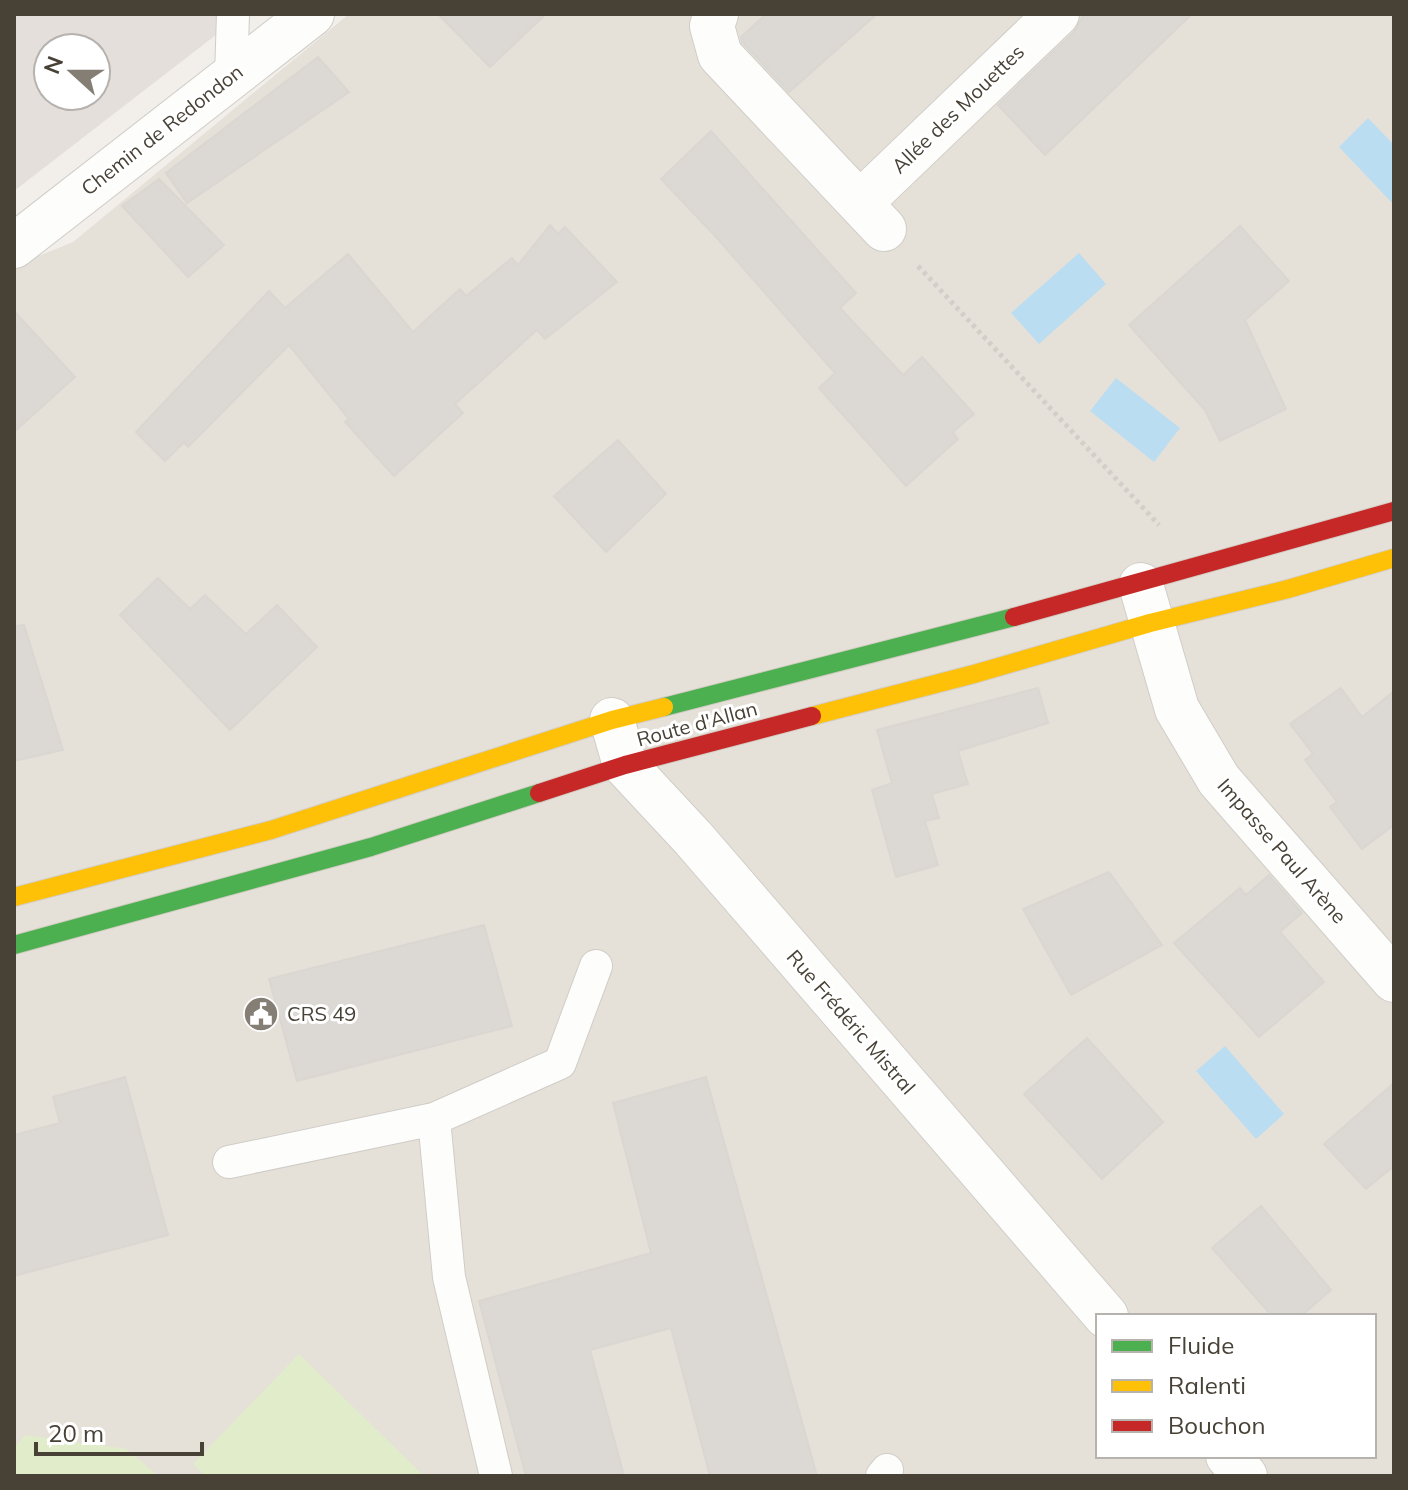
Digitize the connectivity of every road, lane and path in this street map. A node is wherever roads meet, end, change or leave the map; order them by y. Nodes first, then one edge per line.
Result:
1 (233, 14) edge
2 (312, 14) edge
3 (716, 14) edge
4 (1057, 14) edge
5 (231, 76) junction
6 (872, 216) junction
7 (14, 246) edge
8 (1394, 511) edge
9 (1166, 533) dead end
10 (1394, 558) edge
11 (1145, 603) junction
12 (612, 720) junction
13 (625, 765) junction
14 (167, 858) junction
15 (14, 897) edge
16 (178, 899) junction
17 (14, 945) edge
18 (596, 966) dead end
19 (1394, 980) edge
20 (434, 1119) junction
21 (229, 1162) dead end
22 (1104, 1314) edge
23 (1230, 1458) edge
24 (496, 1476) edge
25 (1245, 1476) edge

1 - 5 lane
2 - 5 street, Chemin de Redondon
3 - 6 street
4 - 6 street, Allée des Mouettes
5 - 7 street, Chemin de Redondon
6 - 9 path
8 - 11 street, Route d'Allan
10 - 11 street, Route d'Allan
11 - 12 street, Route d'Allan
11 - 13 street, Route d'Allan
11 - 19 street, Impasse Paul Arène
12 - 13 street, Rue Frédéric Mistral
12 - 14 street, Route d'Allan
13 - 16 street, Route d'Allan
13 - 22 street, Rue Frédéric Mistral
14 - 15 street, Route d'Allan
14 - 16 lane
16 - 17 street, Route d'Allan
18 - 20 lane
20 - 21 lane
20 - 24 lane
23 - 25 street

